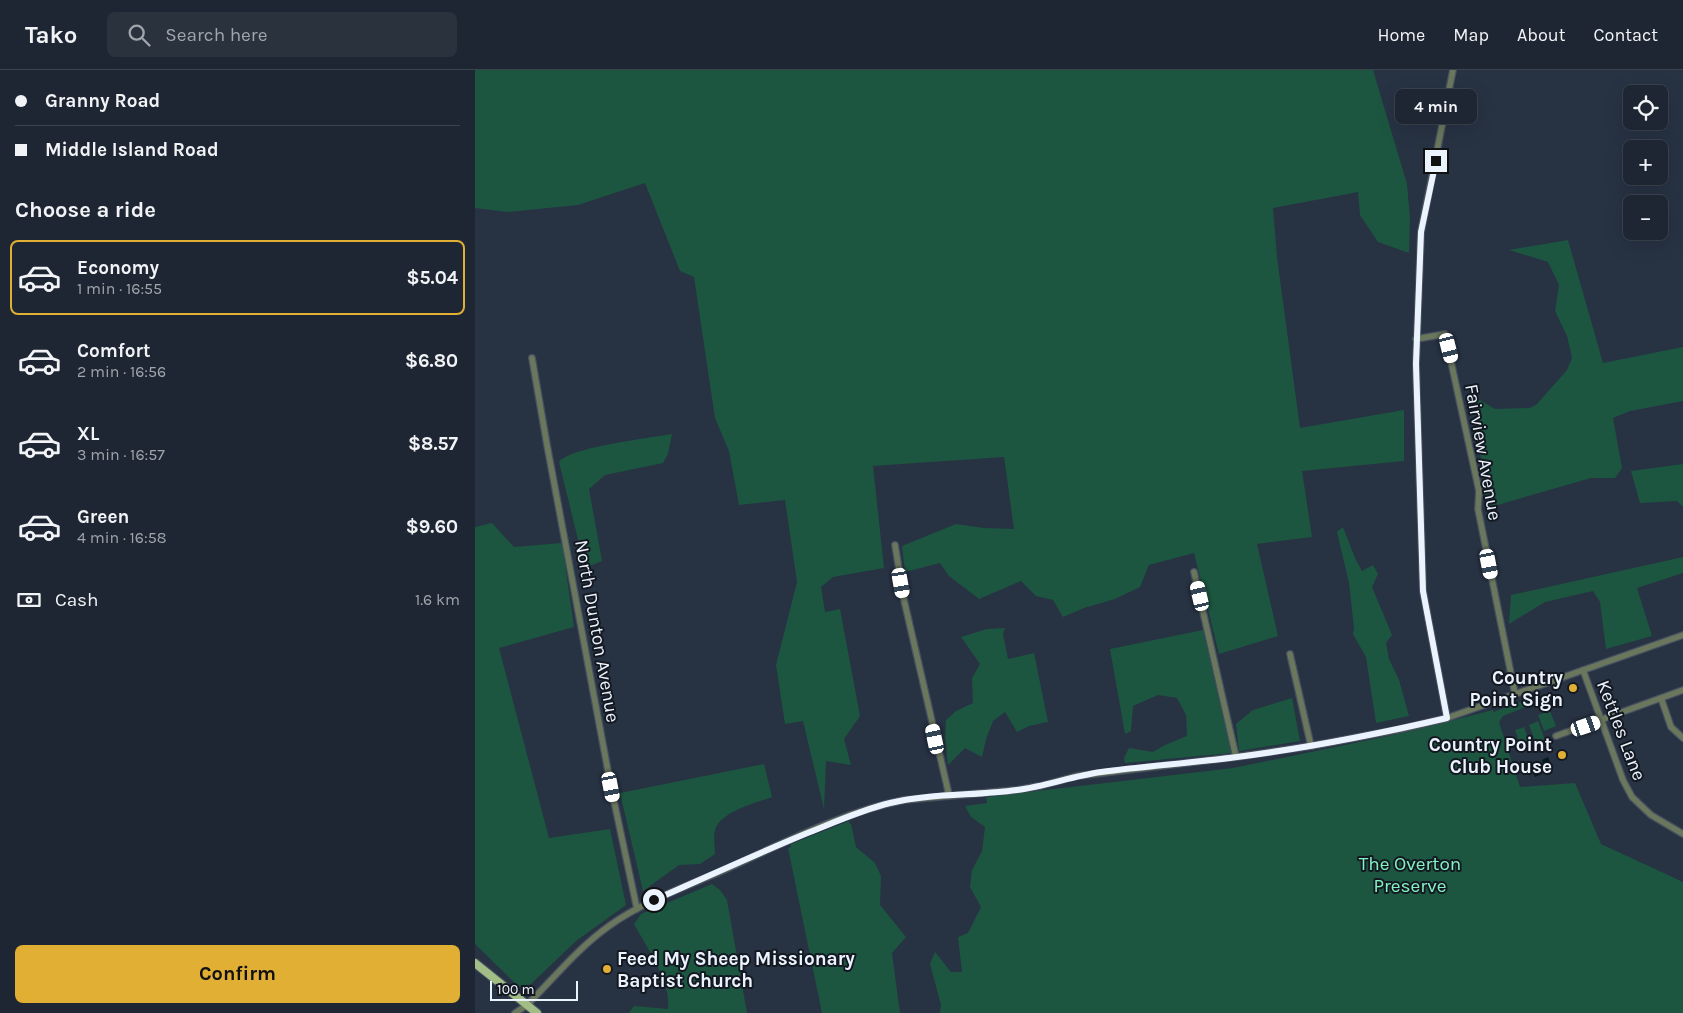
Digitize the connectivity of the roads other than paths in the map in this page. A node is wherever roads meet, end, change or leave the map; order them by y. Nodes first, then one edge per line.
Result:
1 (1453, 70) edge
2 (1416, 339) junction
3 (532, 358) dead end
4 (895, 545) dead end
5 (1194, 572) dead end
6 (1683, 635) edge
7 (1290, 654) dead end
8 (1583, 670) junction
9 (1683, 690) edge
10 (1515, 694) junction
11 (1661, 698) junction
12 (1447, 718) junction
13 (1601, 721) junction
14 (1556, 736) dead end
15 (1683, 738) edge
16 (1311, 746) junction
17 (1236, 757) junction
18 (949, 795) junction
19 (1683, 834) edge
20 (637, 909) junction
21 (475, 963) edge
22 (527, 1005) junction
23 (515, 1013) edge
24 (537, 1013) edge

1 - 2 street
2 - 10 street, Fairview Avenue
2 - 12 street
3 - 20 street, North Dunton Avenue
4 - 18 street
5 - 17 street
6 - 8 street
7 - 16 street
8 - 10 street
8 - 13 street, Kettles Lane
9 - 11 street
10 - 12 street
11 - 13 street
11 - 15 street
12 - 16 street
13 - 14 street
13 - 19 street, Kettles Lane
16 - 17 street
17 - 18 street
18 - 20 street
20 - 22 street
21 - 22 main road
22 - 23 street
22 - 24 main road

